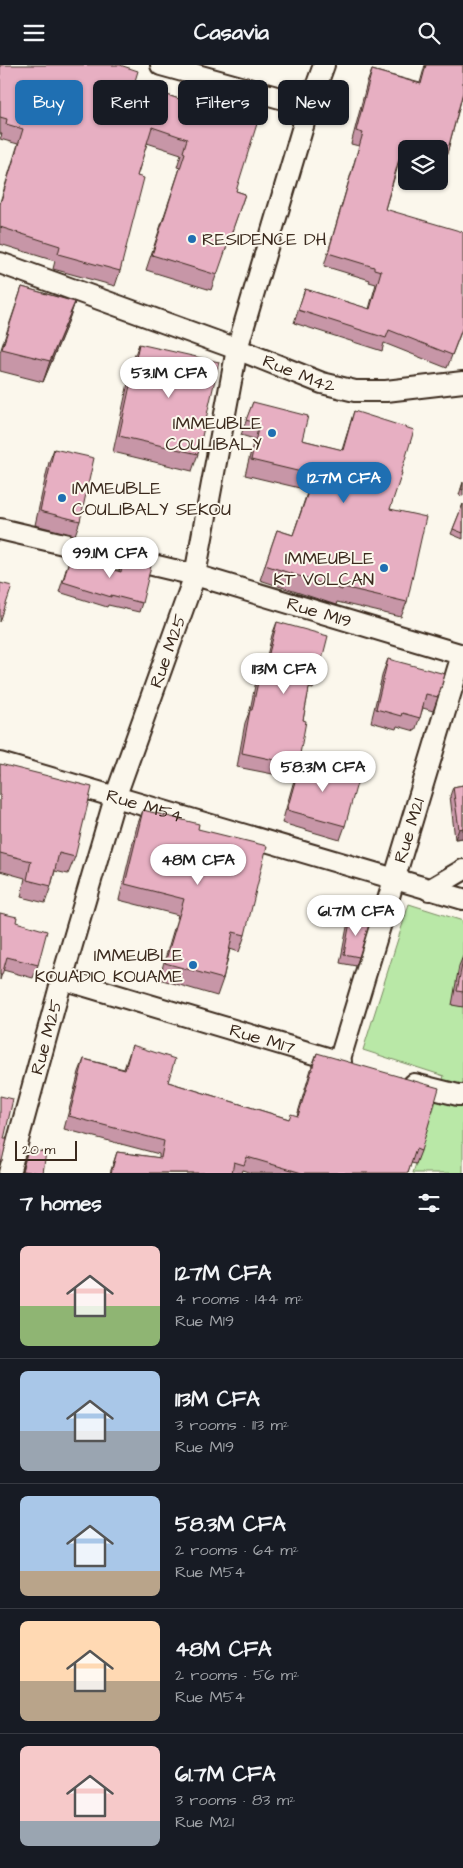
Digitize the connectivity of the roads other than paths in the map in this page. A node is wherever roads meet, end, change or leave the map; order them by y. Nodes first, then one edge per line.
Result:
1 (161, 65) edge
2 (324, 65) edge
3 (319, 80) edge
4 (278, 97) edge
5 (303, 125) edge
6 (0, 263) edge
7 (237, 349) junction
8 (463, 382) edge
9 (0, 529) edge
10 (195, 575) junction
11 (462, 655) edge
12 (0, 763) edge
13 (116, 798) junction
14 (463, 871) edge
15 (394, 880) junction
16 (429, 889) junction
17 (463, 899) edge
18 (62, 979) junction
19 (348, 1065) joint
20 (394, 1078) edge
21 (463, 1095) edge
22 (8, 1173) edge

1 - 4 street
2 - 3 street, Rue M25
5 - 7 street, Rue M25
6 - 7 street, Rue M42
7 - 8 street, Rue M42
7 - 10 street, Rue M25
9 - 10 street, Rue M19
10 - 11 street, Rue M19
10 - 13 street, Rue M25
11 - 15 street, Rue M21
12 - 13 street, Rue M54
13 - 15 street, Rue M54
13 - 18 street, Rue M25
14 - 16 street
15 - 16 street, Rue M54
15 - 19 street, Rue M21
16 - 17 street, Rue M54
18 - 19 street, Rue M17
18 - 22 street, Rue M25
20 - 21 street

